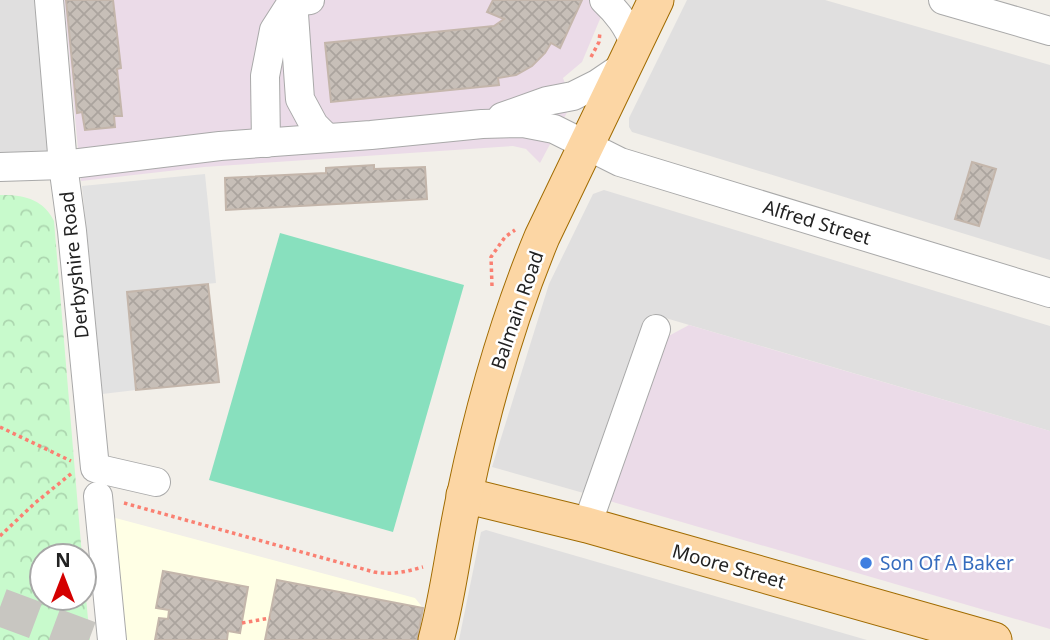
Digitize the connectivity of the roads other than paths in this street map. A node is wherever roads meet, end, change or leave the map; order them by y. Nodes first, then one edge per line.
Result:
1 (48, 0) edge
2 (656, 0) edge
3 (943, 0) edge
4 (298, 1) edge
5 (607, 2) edge
6 (1050, 31) edge
7 (630, 54) junction
8 (300, 99) junction
9 (482, 124) junction
10 (327, 138) junction
11 (273, 143) junction
12 (586, 145) junction
13 (63, 164) junction
14 (0, 167) edge
15 (1050, 293) edge
16 (656, 329) dead end
17 (156, 482) dead end
18 (464, 495) junction
19 (98, 496) road end
20 (587, 525) junction
21 (112, 640) edge
22 (436, 640) edge
23 (994, 640) edge

1 - 13 street, Derbyshire Road
2 - 7 main road, Balmain Road
3 - 6 street
4 - 8 street
4 - 11 street
5 - 7 street
7 - 9 street
7 - 12 main road, Balmain Road
8 - 10 street
8 - 11 street
9 - 10 street
9 - 12 street, Alfred Street
10 - 11 street
11 - 13 street
12 - 15 street, Alfred Street
12 - 18 main road, Balmain Road
13 - 14 street
13 - 17 street, Derbyshire Road
16 - 20 street
18 - 20 main road, Moore Street
18 - 22 main road, Balmain Road
19 - 21 street
20 - 23 main road, Moore Street

